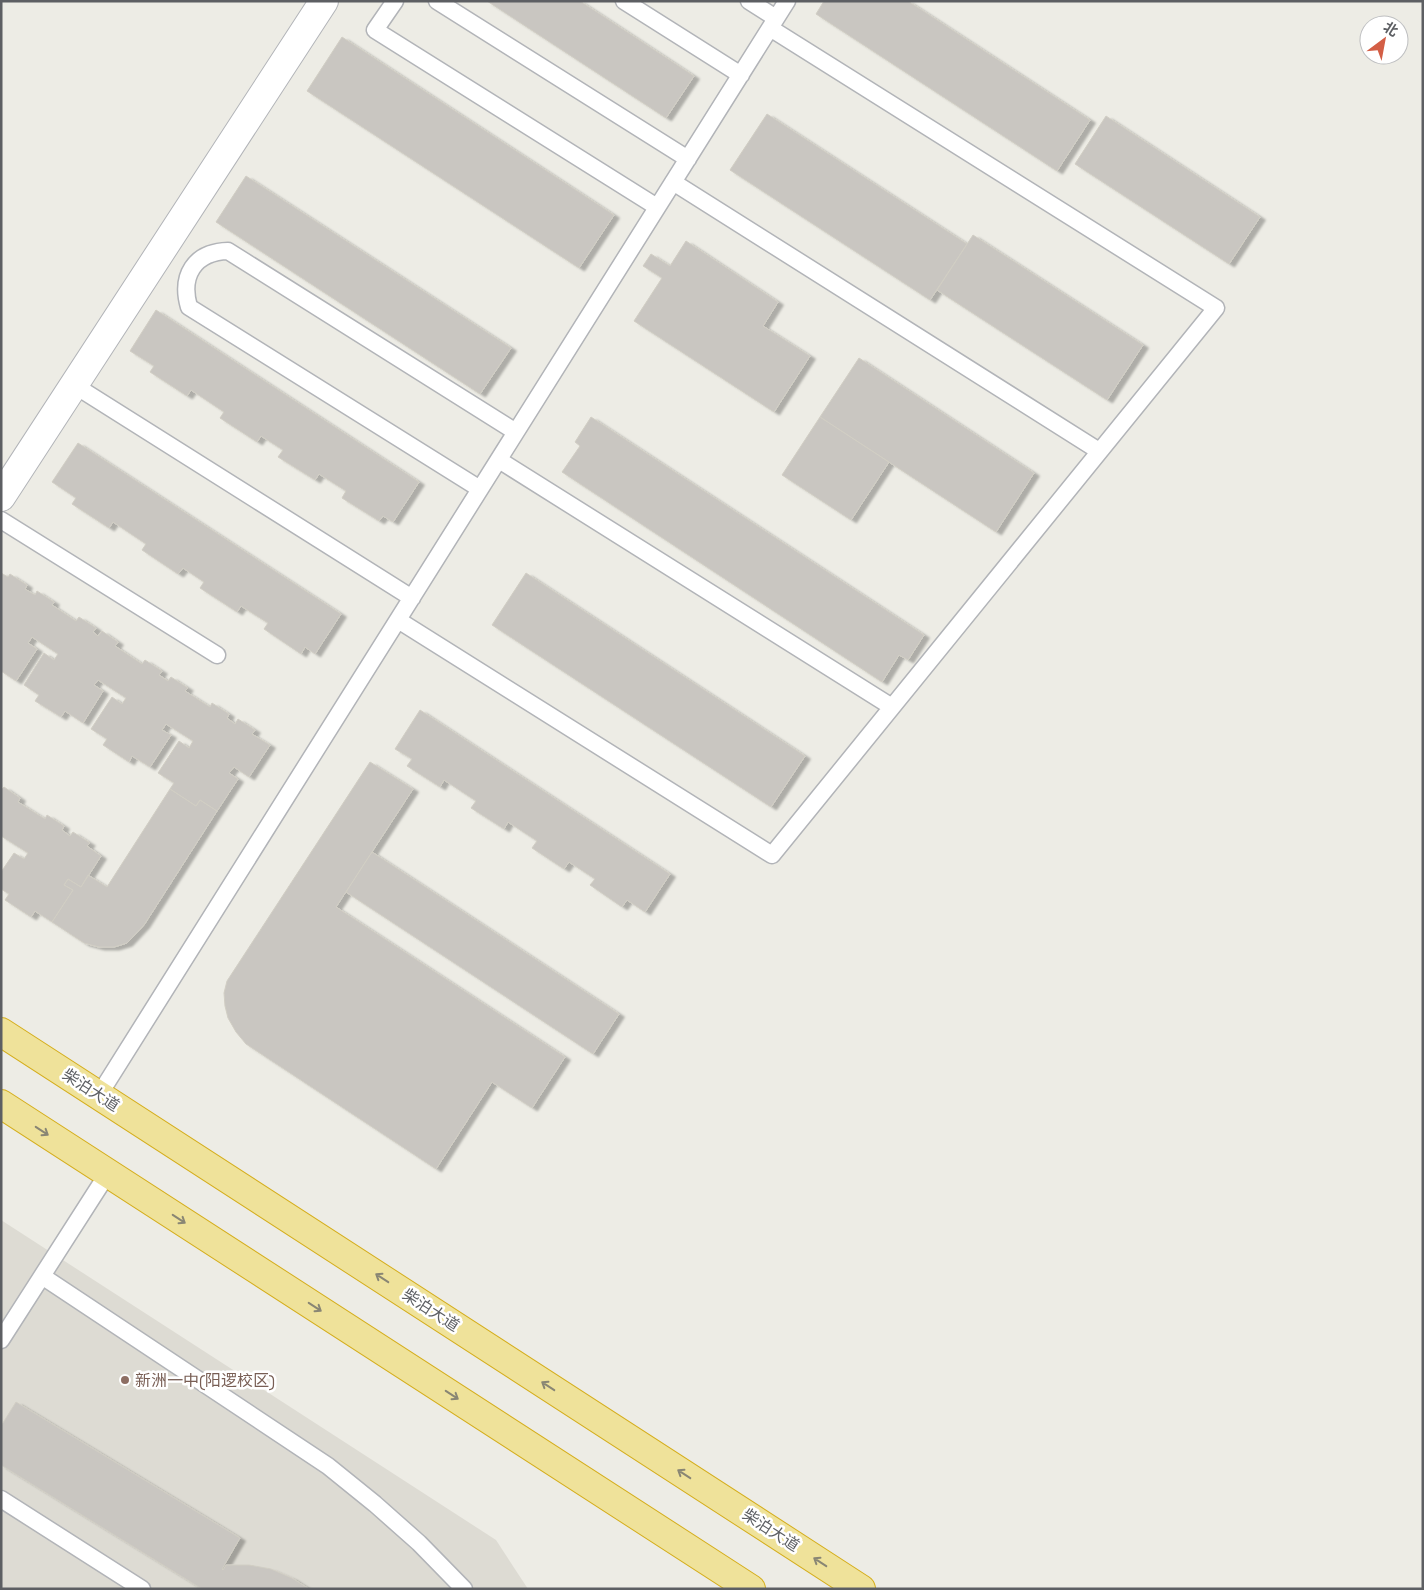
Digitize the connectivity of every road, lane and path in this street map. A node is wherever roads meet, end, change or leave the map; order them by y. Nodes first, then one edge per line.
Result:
1 (324, 1) edge
2 (395, 1) edge
3 (437, 1) edge
4 (624, 1) edge
5 (749, 1) edge
6 (787, 1) edge
7 (773, 23) junction
8 (741, 74) junction
9 (688, 159) junction
10 (673, 182) junction
11 (657, 208) junction
12 (74, 385) junction
13 (516, 432) junction
14 (1099, 451) junction
15 (499, 460) junction
16 (480, 489) junction
17 (1, 497) edge
18 (1, 520) edge
19 (412, 598) junction
20 (398, 620) junction
21 (217, 655) dead end
22 (892, 707) junction
23 (1, 1032) edge
24 (99, 1095) junction
25 (1, 1104) edge
26 (108, 1173) junction
27 (42, 1276) junction
28 (1, 1340) edge
29 (1, 1499) edge
30 (142, 1589) edge
31 (464, 1589) edge
32 (751, 1589) edge
33 (861, 1589) edge

1 - 12 street
2 - 11 lane
3 - 9 lane
4 - 8 lane
5 - 7 lane
6 - 7 lane
7 - 8 lane
7 - 14 lane
8 - 9 lane
9 - 10 lane
10 - 11 lane
10 - 14 lane
11 - 13 lane
12 - 17 street
12 - 19 lane
13 - 15 lane
13 - 16 lane
14 - 22 lane
15 - 16 lane
15 - 22 lane
16 - 19 lane
18 - 21 lane
19 - 20 lane
20 - 22 lane
20 - 24 lane
23 - 24 highway, 柴泊大道
33 -> 24 highway, 柴泊大道
25 -> 26 highway
26 - 27 lane
26 -> 32 highway
27 - 28 lane
27 - 31 lane
29 - 30 lane

